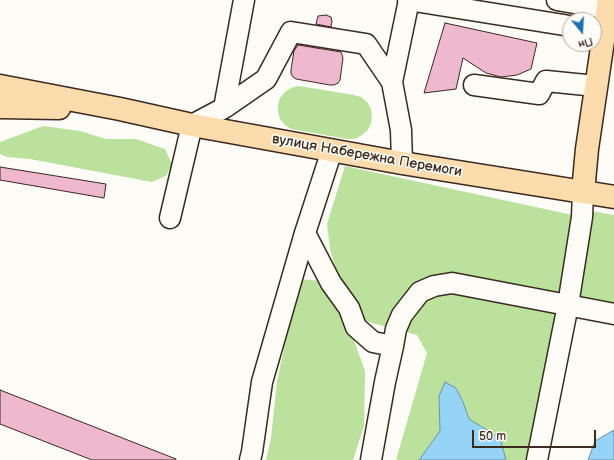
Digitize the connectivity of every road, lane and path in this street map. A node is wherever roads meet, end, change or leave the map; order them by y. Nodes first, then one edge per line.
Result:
1 (244, 0) edge
2 (409, 0) edge
3 (556, 0) edge
4 (609, 4) edge
5 (602, 22) edge
6 (562, 25) edge
7 (598, 52) edge
8 (392, 82) junction
9 (474, 85) dead end
10 (0, 86) edge
11 (596, 86) junction
12 (0, 107) edge
13 (224, 108) junction
14 (120, 109) junction
15 (192, 125) junction
16 (332, 150) junction
17 (402, 163) junction
18 (583, 192) junction
19 (614, 197) edge
20 (170, 218) dead end
21 (305, 233) junction
22 (568, 305) junction
23 (614, 314) edge
24 (393, 346) junction
25 (250, 460) edge
26 (371, 460) edge
27 (537, 460) edge

1 - 13 street
2 - 6 street
2 - 8 street
3 - 4 street
4 - 5 main road
7 - 11 main road
8 - 13 street
8 - 17 street
9 - 11 street
10 - 14 main road, вулиця Набережна Перемоги
11 - 18 main road
12 - 14 main road, вулиця Набережна Перемоги
13 - 15 street
14 - 15 main road, вулиця Набережна Перемоги
15 - 16 main road, вулиця Набережна Перемоги
15 - 20 street
16 - 17 main road, вулиця Набережна Перемоги
16 - 21 street
17 - 18 main road, вулиця Набережна Перемоги
18 - 19 main road, вулиця Набережна Перемоги
18 - 22 street
21 - 24 street
21 - 25 street
22 - 23 street
22 - 24 street
22 - 27 street
24 - 26 street

